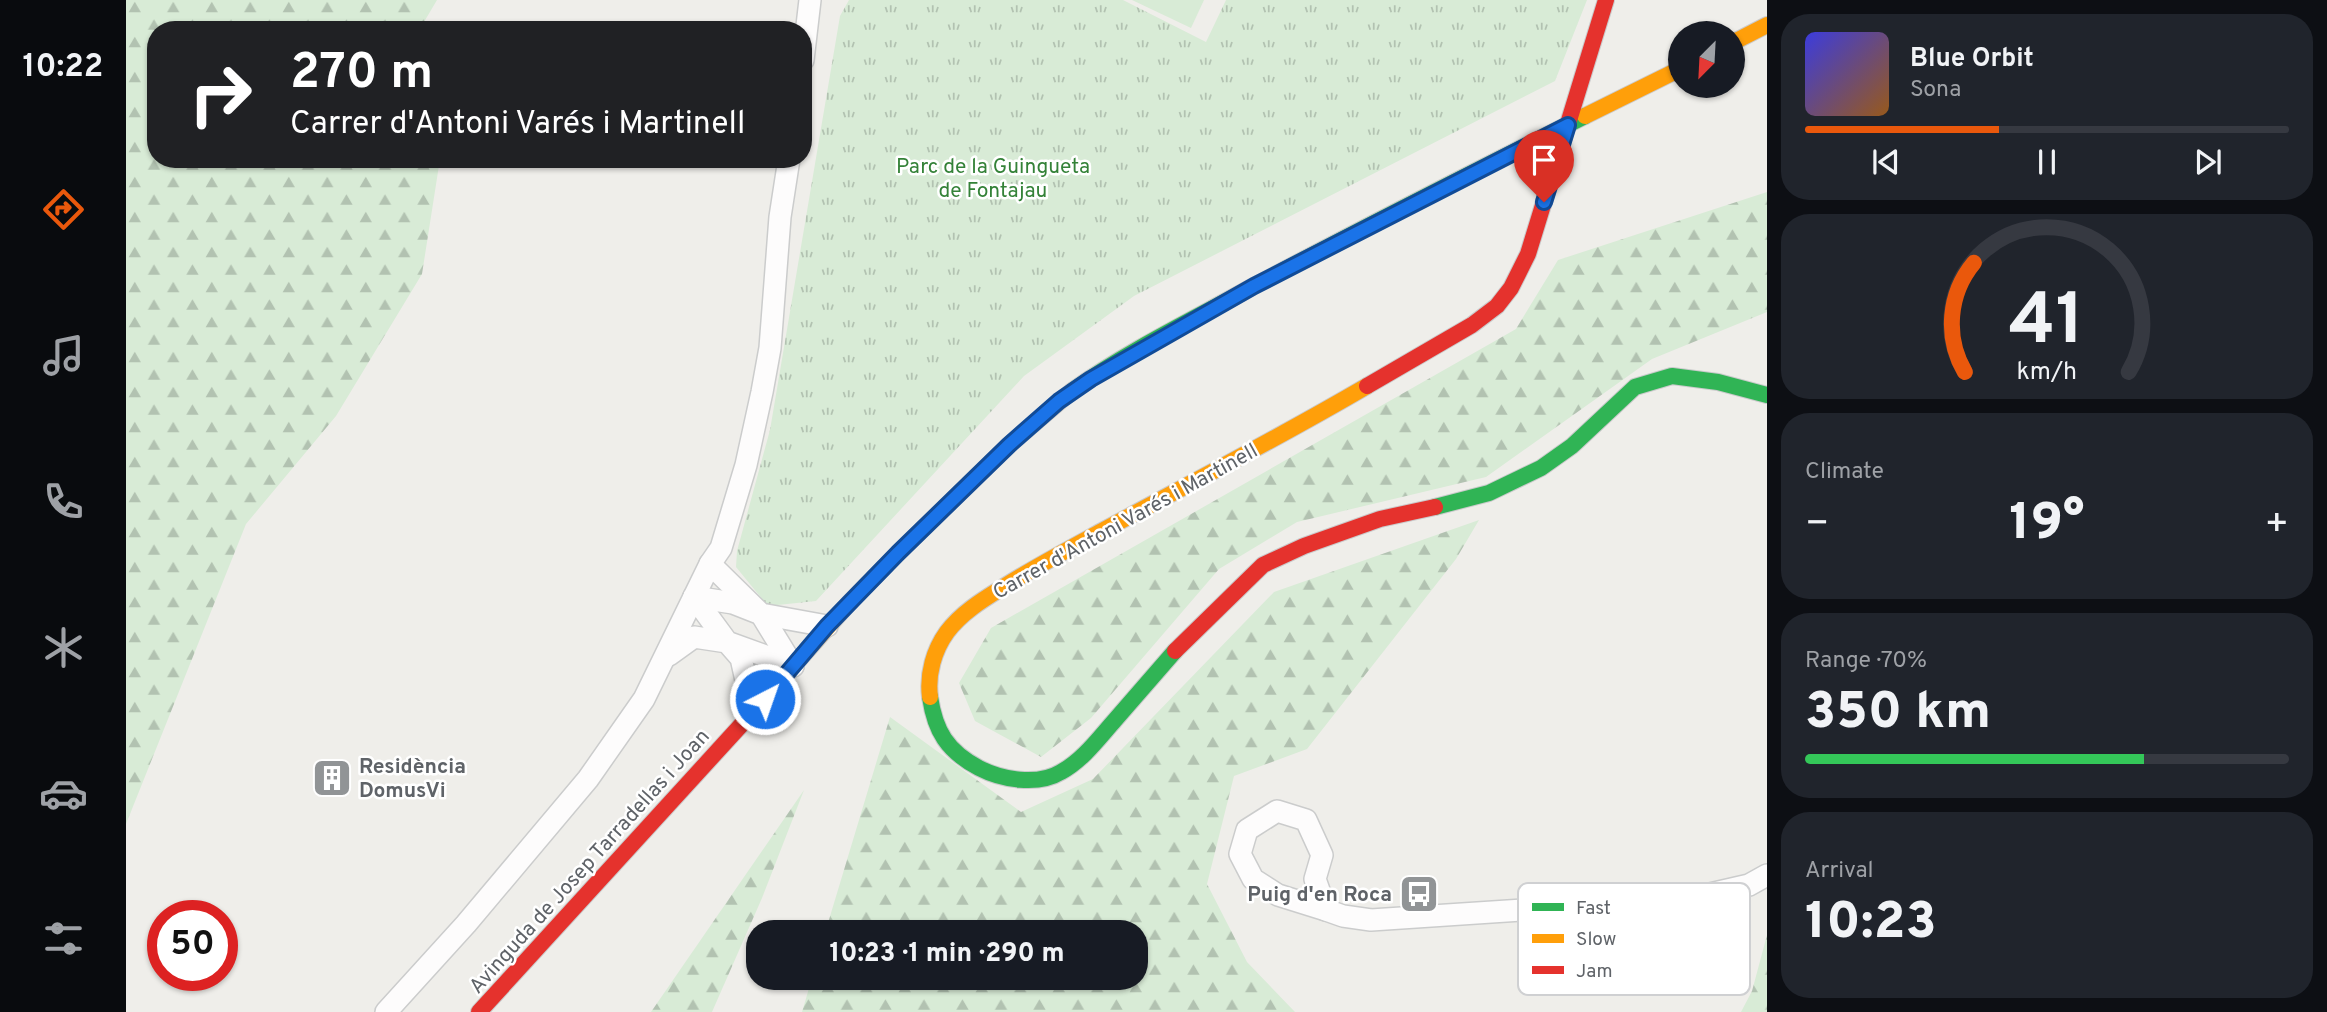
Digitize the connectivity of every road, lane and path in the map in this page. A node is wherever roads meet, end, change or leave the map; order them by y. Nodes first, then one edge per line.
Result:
1 (810, 0) edge
2 (1606, 0) edge
3 (808, 21) edge
4 (1767, 25) edge
5 (1745, 36) edge
6 (1668, 75) edge
7 (1568, 125) junction
8 (788, 168) edge
9 (1767, 395) edge
10 (710, 564) junction
11 (694, 597) junction
12 (761, 614) junction
13 (827, 626) junction
14 (727, 642) junction
15 (664, 659) junction
16 (793, 666) junction
17 (753, 712) junction
18 (1767, 874) edge
19 (1750, 884) edge
20 (1326, 910) junction
21 (1518, 910) edge
22 (386, 1012) edge
23 (479, 1012) edge

1 - 3 street
2 - 7 street, Carrer d'Antoni Varés i Martinell
4 - 5 street
6 - 7 street, Avinguda de Josep Tarradellas i Joan
7 - 9 street, Carrer d'Antoni Varés i Martinell
7 - 13 street, Avinguda de Josep Tarradellas i Joan
8 - 10 street
10 - 11 street
10 - 12 street
11 - 12 street
11 - 14 street
11 - 15 street
12 - 13 street
12 - 16 street
13 - 16 street, Avinguda de Josep Tarradellas i Joan
14 - 15 street
14 - 16 street
14 - 17 street
15 - 22 street
16 - 17 street, Avinguda de Josep Tarradellas i Joan
17 - 23 street, Avinguda de Josep Tarradellas i Joan
18 - 19 street
20 - 20 street
20 - 21 street

